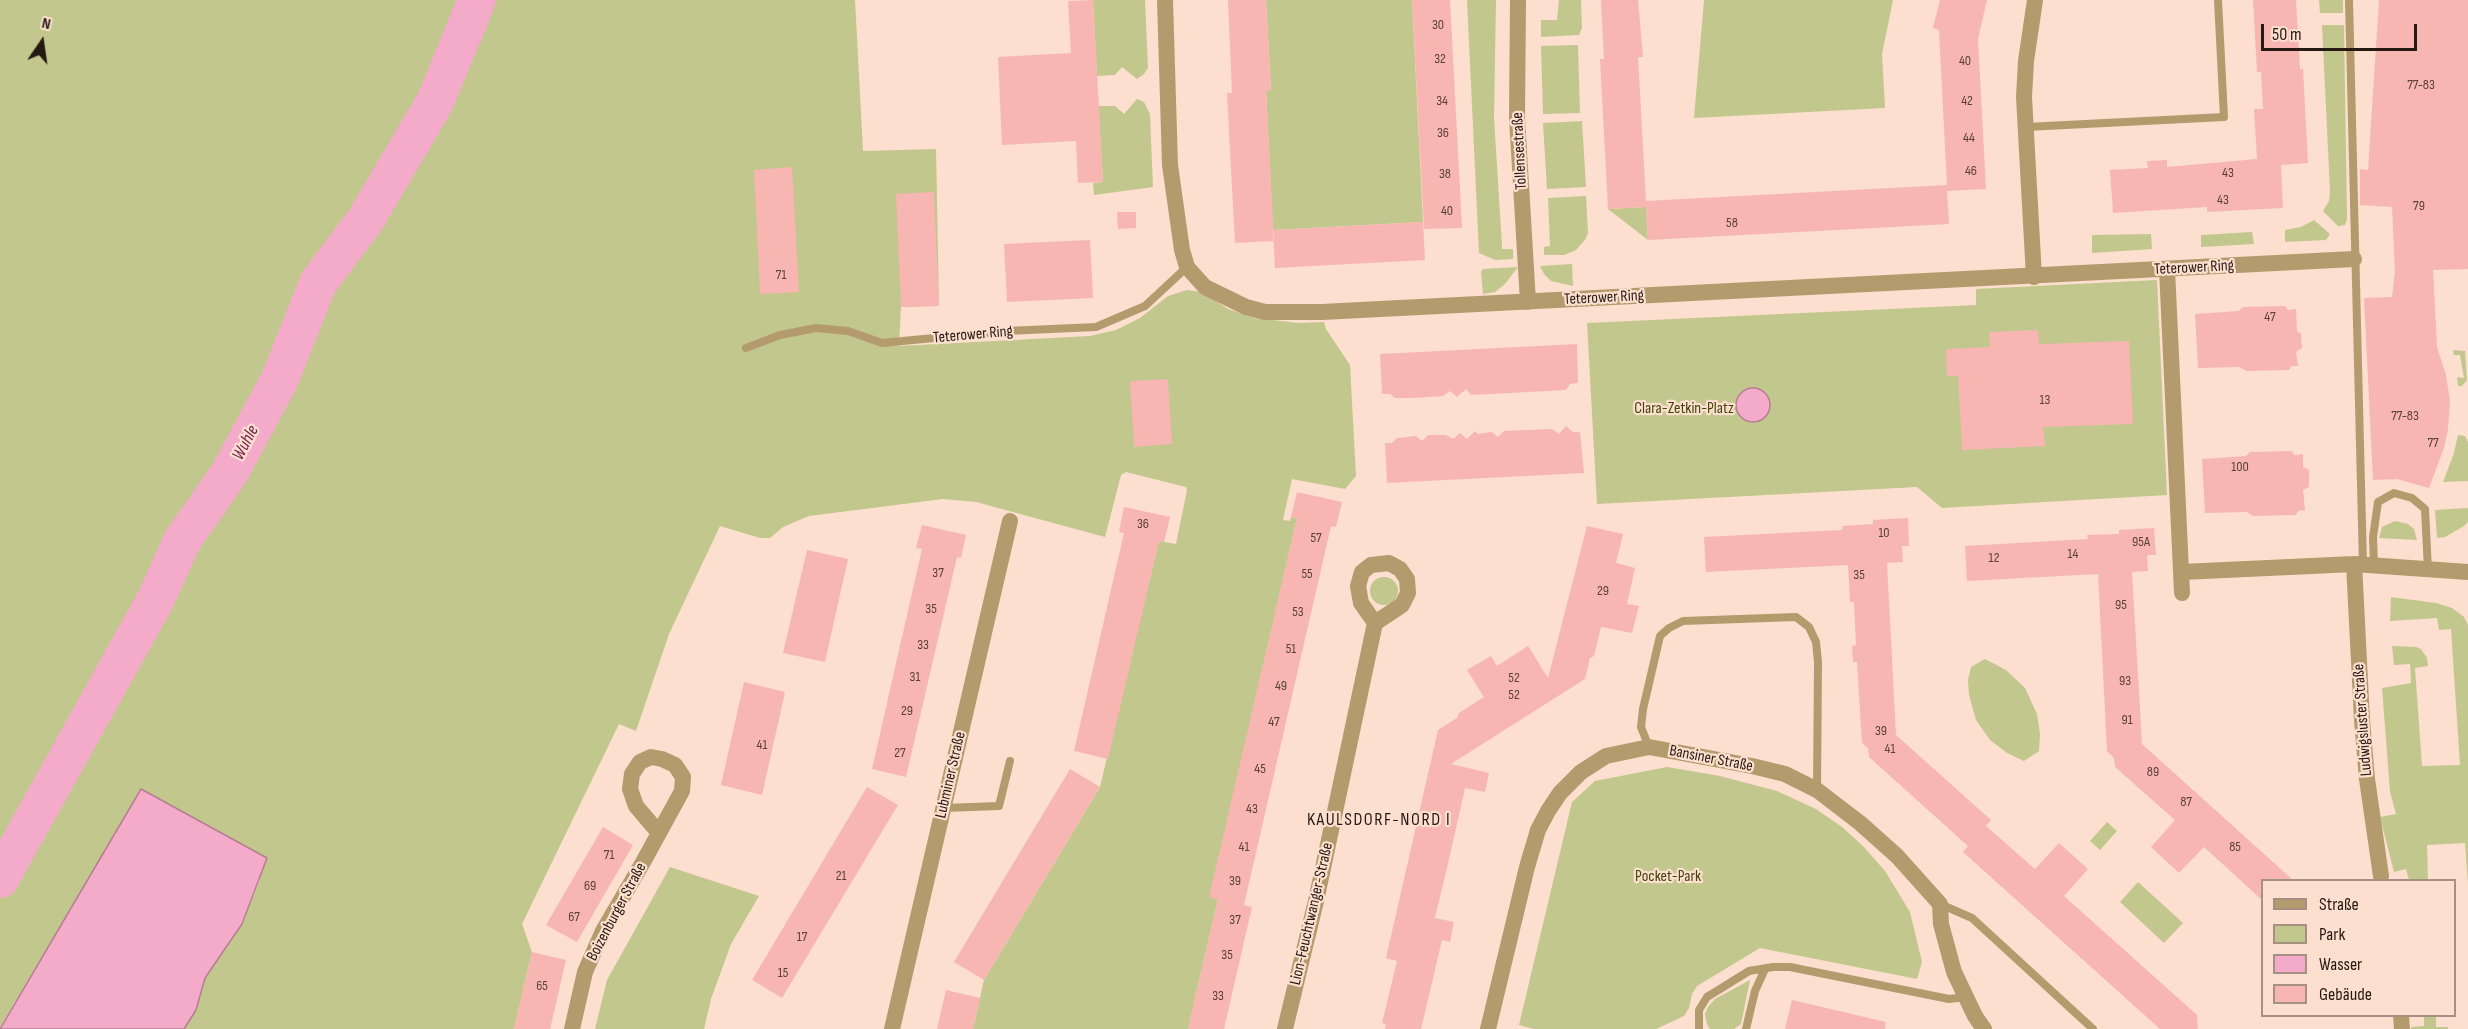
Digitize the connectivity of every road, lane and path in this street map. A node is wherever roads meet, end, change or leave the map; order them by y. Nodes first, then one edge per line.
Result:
1 (1165, 0) edge
2 (1518, 0) edge
3 (2035, 0) edge
4 (2218, 0) edge
5 (2349, 0) edge
6 (2026, 127) junction
7 (2354, 259) junction
8 (1187, 267) junction
9 (2166, 269) junction
10 (2034, 277) junction
11 (1528, 302) junction
12 (746, 348) dead end
13 (1010, 521) dead end
14 (2364, 565) junction
15 (2428, 570) junction
16 (2182, 572) junction
17 (2468, 572) edge
18 (2182, 593) dead end
19 (1375, 623) dead end
20 (1649, 747) junction
21 (1010, 760) dead end
22 (1817, 790) junction
23 (944, 808) junction
24 (659, 833) dead end
25 (2380, 876) edge
26 (1940, 904) junction
27 (1765, 969) junction
28 (1965, 997) junction
29 (573, 1029) edge
30 (892, 1029) edge
31 (1285, 1029) edge
32 (1488, 1029) edge
33 (1700, 1029) edge
34 (1746, 1029) edge
35 (1984, 1029) edge
36 (2093, 1029) edge

1 - 8 street
2 - 11 street, Tollensestraße
3 - 6 street
4 - 6 lane
5 - 7 lane
6 - 10 street
7 - 9 street, Teterower Ring
7 - 14 lane
8 - 11 street, Teterower Ring
8 - 12 lane, Teterower Ring
9 - 10 street, Teterower Ring
9 - 16 street
10 - 11 street, Teterower Ring
13 - 23 street, Lubminer Straße
14 - 15 street
14 - 15 lane
14 - 16 street
14 - 25 street, Ludwigsluster Straße
15 - 17 street
16 - 18 street
19 - 31 street, Lion-Feuchtwanger-Straße
20 - 22 street, Bansiner Straße
20 - 22 lane
20 - 32 street, Bansiner Straße
21 - 23 lane
22 - 26 street, Bansiner Straße
23 - 30 street, Lubminer Straße
24 - 29 street, Boizenburger Straße
26 - 28 street
26 - 36 lane
27 - 28 lane
27 - 33 lane
27 - 34 lane
28 - 35 street

